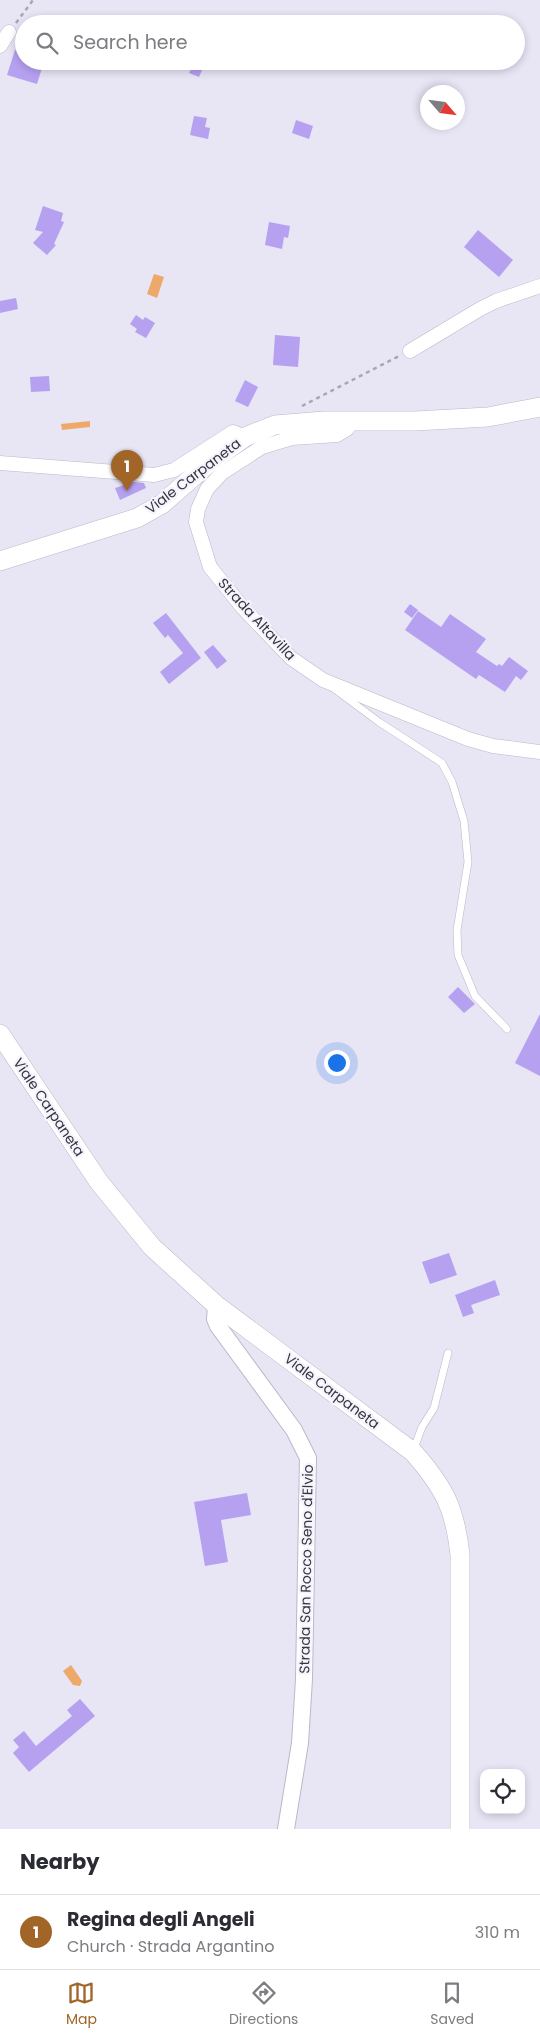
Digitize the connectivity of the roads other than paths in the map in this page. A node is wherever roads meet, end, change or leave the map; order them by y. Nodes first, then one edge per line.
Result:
1 (9, 32) road end
2 (0, 46) edge
3 (540, 286) edge
4 (410, 351) road end
5 (540, 407) edge
6 (352, 420) junction
7 (245, 437) junction
8 (0, 463) edge
9 (0, 561) edge
10 (330, 684) junction
11 (540, 752) edge
12 (507, 1029) dead end
13 (0, 1034) edge
14 (216, 1305) junction
15 (448, 1353) dead end
16 (413, 1452) junction
17 (286, 1829) edge
18 (460, 1829) edge

1 - 2 street
3 - 4 street
5 - 6 main road, Viale Carpaneta
6 - 7 main road, Viale Carpaneta
6 - 10 street, Strada Altavilla
7 - 8 street
7 - 9 main road, Viale Carpaneta
10 - 11 street, Strada Altavilla
10 - 12 lane
13 - 14 main road, Viale Carpaneta
14 - 16 main road, Viale Carpaneta
14 - 17 street, Strada San Rocco Seno d'Elvio
15 - 16 lane
16 - 18 main road, Viale Carpaneta

